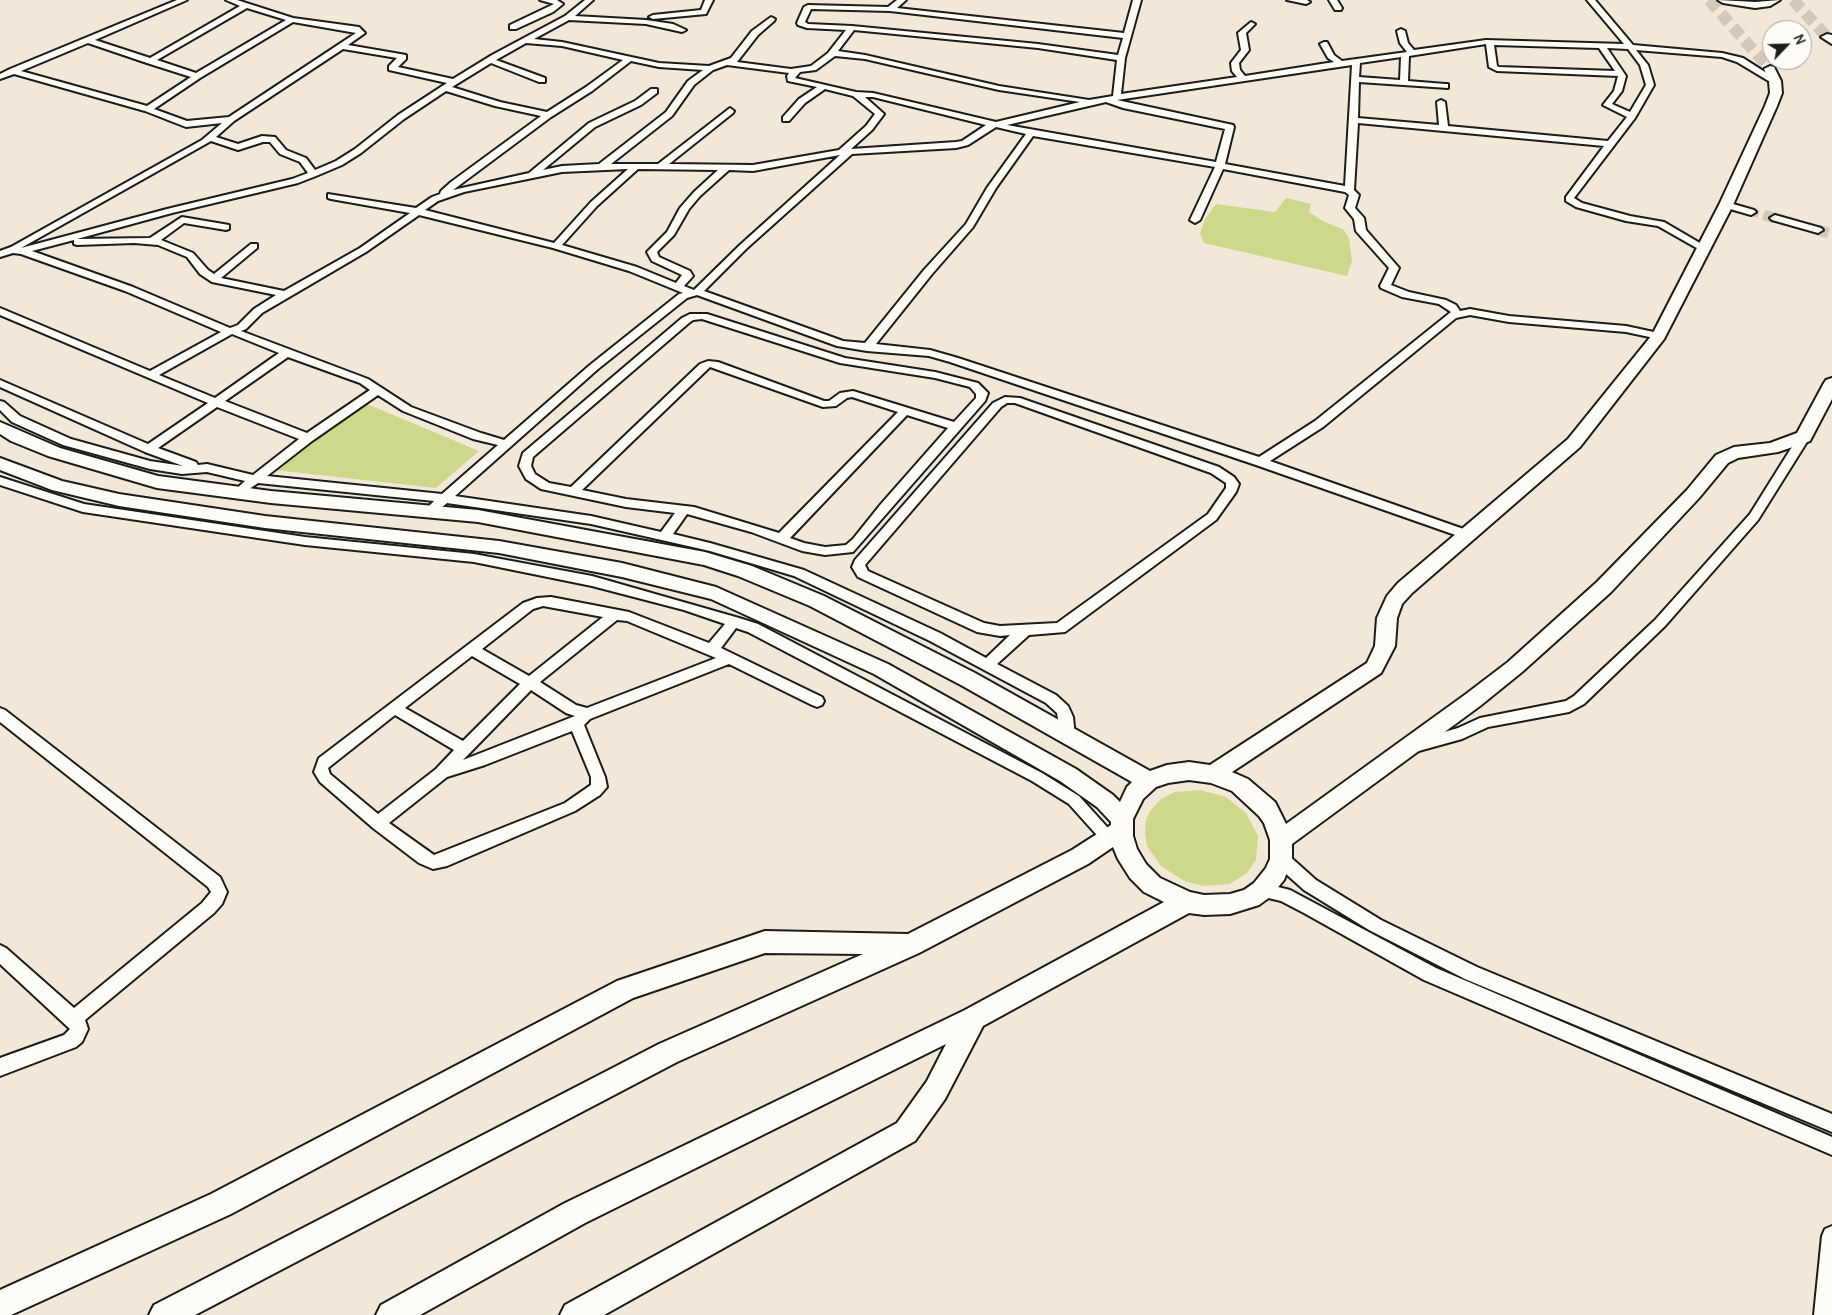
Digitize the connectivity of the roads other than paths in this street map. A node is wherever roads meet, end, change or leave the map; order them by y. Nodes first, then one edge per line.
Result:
1 (183, 0) edge
2 (230, 0) edge
3 (544, 0) edge
4 (589, 0) edge
5 (709, 0) edge
6 (902, 0) edge
7 (1137, 0) edge
8 (1291, 0) edge
9 (1333, 0) edge
10 (1590, 0) edge
11 (1723, 0) edge
12 (1775, 0) edge
13 (1306, 2) dead end
14 (247, 5) junction
15 (1338, 8) dead end
16 (890, 9) junction
17 (568, 18) junction
18 (771, 19) dead end
19 (292, 20) junction
20 (639, 22) junction
21 (1251, 24) dead end
22 (513, 27) dead end
23 (852, 28) junction
24 (682, 30) dead end
25 (1401, 31) dead end
26 (1127, 36) junction
27 (87, 40) junction
28 (525, 41) junction
29 (1490, 42) junction
30 (1324, 44) dead end
31 (342, 46) junction
32 (1601, 46) junction
33 (1631, 48) junction
34 (833, 53) junction
35 (1409, 53) junction
36 (1120, 58) junction
37 (490, 60) junction
38 (628, 60) junction
39 (150, 61) junction
40 (1356, 61) junction
41 (728, 63) junction
42 (1341, 64) junction
43 (710, 68) junction
44 (1770, 70) tunnel mouth
45 (13, 71) junction
46 (797, 71) junction
47 (1621, 74) junction
48 (0, 76) edge
49 (198, 76) junction
50 (1244, 79) junction
51 (1356, 79) junction
52 (542, 80) dead end
53 (454, 82) junction
54 (1775, 82) junction
55 (1404, 83) junction
56 (823, 86) junction
57 (1445, 86) dead end
58 (445, 88) junction
59 (654, 92) dead end
60 (856, 94) junction
61 (1117, 96) junction
62 (1105, 99) junction
63 (1093, 101) junction
64 (1441, 102) dead end
65 (148, 109) junction
66 (730, 111) dead end
67 (548, 116) junction
68 (1632, 116) junction
69 (786, 118) dead end
70 (231, 119) junction
71 (1354, 120) junction
72 (996, 125) junction
73 (1444, 129) junction
74 (1031, 133) junction
75 (212, 138) junction
76 (1609, 144) junction
77 (846, 152) junction
78 (602, 166) junction
79 (1220, 166) junction
80 (636, 167) junction
81 (660, 167) junction
82 (725, 168) junction
83 (313, 174) junction
84 (532, 174) junction
85 (1348, 189) junction
86 (331, 196) dead end
87 (442, 196) junction
88 (1726, 205) junction
89 (416, 211) junction
90 (1752, 212) tunnel mouth
91 (1775, 218) tunnel mouth
92 (1195, 220) dead end
93 (226, 227) dead end
94 (1818, 230) tunnel mouth
95 (153, 241) junction
96 (49, 243) junction
97 (254, 246) dead end
98 (556, 246) junction
99 (1702, 248) junction
100 (17, 250) junction
101 (0, 254) edge
102 (214, 278) junction
103 (678, 286) junction
104 (695, 293) junction
105 (285, 294) junction
106 (0, 310) edge
107 (1456, 314) junction
108 (232, 330) junction
109 (1659, 336) junction
110 (867, 348) junction
111 (288, 352) junction
112 (151, 375) junction
113 (0, 383) edge
114 (1832, 383) edge
115 (378, 390) junction
116 (217, 401) junction
117 (0, 404) edge
118 (905, 410) junction
119 (0, 427) edge
120 (956, 427) junction
121 (1804, 437) junction
122 (308, 438) junction
123 (507, 444) junction
124 (149, 449) junction
125 (163, 455) junction
126 (1260, 462) junction
127 (0, 464) edge
128 (207, 468) junction
129 (137, 472) junction
130 (255, 479) junction
131 (0, 481) edge
132 (239, 492) junction
133 (573, 492) junction
134 (102, 496) junction
135 (444, 498) junction
136 (684, 509) junction
137 (429, 512) junction
138 (1468, 535) junction
139 (664, 537) junction
140 (781, 539) junction
141 (615, 614) junction
142 (734, 621) junction
143 (1026, 629) junction
144 (473, 650) junction
145 (712, 650) junction
146 (730, 658) junction
147 (988, 664) junction
148 (903, 682) junction
149 (530, 683) junction
150 (887, 699) junction
151 (818, 700) dead end
152 (394, 708) junction
153 (0, 714) edge
154 (582, 719) junction
155 (1068, 737) junction
156 (1409, 747) junction
157 (465, 749) junction
158 (441, 772) junction
159 (1213, 774) junction
160 (1148, 781) junction
161 (378, 823) junction
162 (1117, 829) junction
163 (1281, 850) junction
164 (1262, 890) junction
165 (1187, 902) junction
166 (910, 944) junction
167 (0, 954) edge
168 (73, 1018) junction
169 (974, 1018) junction
170 (0, 1067) edge
171 (1832, 1123) edge
172 (1832, 1146) edge
173 (1832, 1236) edge
174 (0, 1305) edge
175 (164, 1315) edge
176 (391, 1315) edge
177 (575, 1315) edge
178 (1824, 1315) edge

1 - 27 street
2 - 14 street
3 - 22 street
4 - 17 street
5 - 20 street
6 - 16 street
7 - 26 street
8 - 13 street
9 - 15 street
10 - 33 street
11 - 12 main road
14 - 19 street
14 - 39 street
16 - 23 street
16 - 26 street
17 - 20 street
17 - 28 street
18 - 41 street
19 - 31 street
19 - 49 street
20 - 24 street
21 - 50 street
23 - 34 street
23 - 36 street
25 - 35 street
26 - 36 street
27 - 39 street
27 - 45 street
28 - 37 street
28 - 38 street
29 - 32 street
29 - 35 street
29 - 47 street
30 - 42 street
31 - 53 street
31 - 70 street
32 - 33 street
32 - 47 street
33 - 54 street
33 - 68 street
34 - 46 street
34 - 63 street
35 - 40 street
35 - 55 street
36 - 61 street
37 - 52 street
37 - 53 street
38 - 43 street
38 - 67 street
39 - 49 street
40 - 42 street
40 - 51 street
41 - 43 street
41 - 46 street
42 - 50 street
43 - 78 street
44 - 54 main road
45 - 48 street
45 - 65 street
46 - 56 street
47 - 68 street
49 - 65 street
50 - 61 street
51 - 55 street
51 - 71 street
53 - 58 street
54 - 88 main road
55 - 57 street
56 - 60 street
56 - 69 street
58 - 67 street
58 - 83 street
59 - 84 street
60 - 72 street
60 - 77 street
61 - 62 street
62 - 63 street
62 - 79 street
63 - 72 street
64 - 73 street
65 - 70 street
66 - 81 street
67 - 87 street
68 - 76 street
70 - 75 street
71 - 73 street
71 - 85 street
72 - 74 street
72 - 77 street
73 - 76 street
74 - 79 street
74 - 110 street
75 - 83 street
75 - 100 street
76 - 99 street
77 - 82 street
77 - 104 street
78 - 80 street
78 - 84 street
79 - 85 street
79 - 92 street
80 - 81 street
80 - 98 street
81 - 82 street
82 - 103 street
83 - 96 street
84 - 87 street
85 - 107 street
86 - 89 street
87 - 89 street
88 - 90 street
88 - 99 main road
89 - 98 street
89 - 105 street
91 - 94 street
93 - 95 street
95 - 96 street
95 - 102 street
96 - 100 street
97 - 102 street
98 - 103 street
99 - 109 main road
100 - 101 street
100 - 108 street
102 - 105 street
103 - 104 street
104 - 110 street
104 - 123 street
105 - 108 street
106 - 112 street
107 - 109 street
107 - 126 street
108 - 111 street
108 - 112 street
109 - 138 main road
110 - 126 street
111 - 115 street
111 - 116 street
112 - 116 street
113 - 124 street
114 - 121 main road
115 - 122 street
115 - 123 street
116 - 122 street
116 - 124 street
117 - 129 street
118 - 120 street
118 - 133 street
118 - 140 street
119 - 129 main road
120 - 133 street
120 - 140 street
121 - 156 main road
121 - 156 street
122 - 130 street
123 - 135 street
124 - 125 street
125 - 128 street
125 - 129 street
126 - 138 street
127 - 134 main road
128 - 129 street
128 - 130 street
129 - 132 main road
129 - 134 main road
130 - 132 street
130 - 135 street
131 - 142 street
132 - 137 main road
133 - 136 street
134 - 148 main road
135 - 137 street
135 - 139 street
136 - 139 street
136 - 140 street
137 - 155 main road
138 - 159 main road
139 - 147 street
141 - 144 street
141 - 145 street
141 - 149 street
142 - 145 street
142 - 150 street
143 - 143 street
143 - 147 street
144 - 149 street
144 - 152 street
145 - 146 street
146 - 151 street
146 - 154 street
147 - 155 street
148 - 150 street
148 - 162 main road
149 - 154 street
149 - 157 street
150 - 162 street
152 - 157 street
152 - 161 street
153 - 168 street
154 - 158 street
154 - 161 street
155 - 160 main road
156 - 163 main road
157 - 158 street
158 - 161 street
159 - 160 main road
159 - 163 main road
160 - 162 main road
162 - 165 main road
162 - 166 main road
163 - 164 main road
163 - 171 street
164 - 165 main road
164 - 172 street
165 - 169 main road
166 - 174 main road
166 - 175 main road
167 - 168 street
168 - 170 street
169 - 176 main road
169 - 177 main road
173 - 178 street

